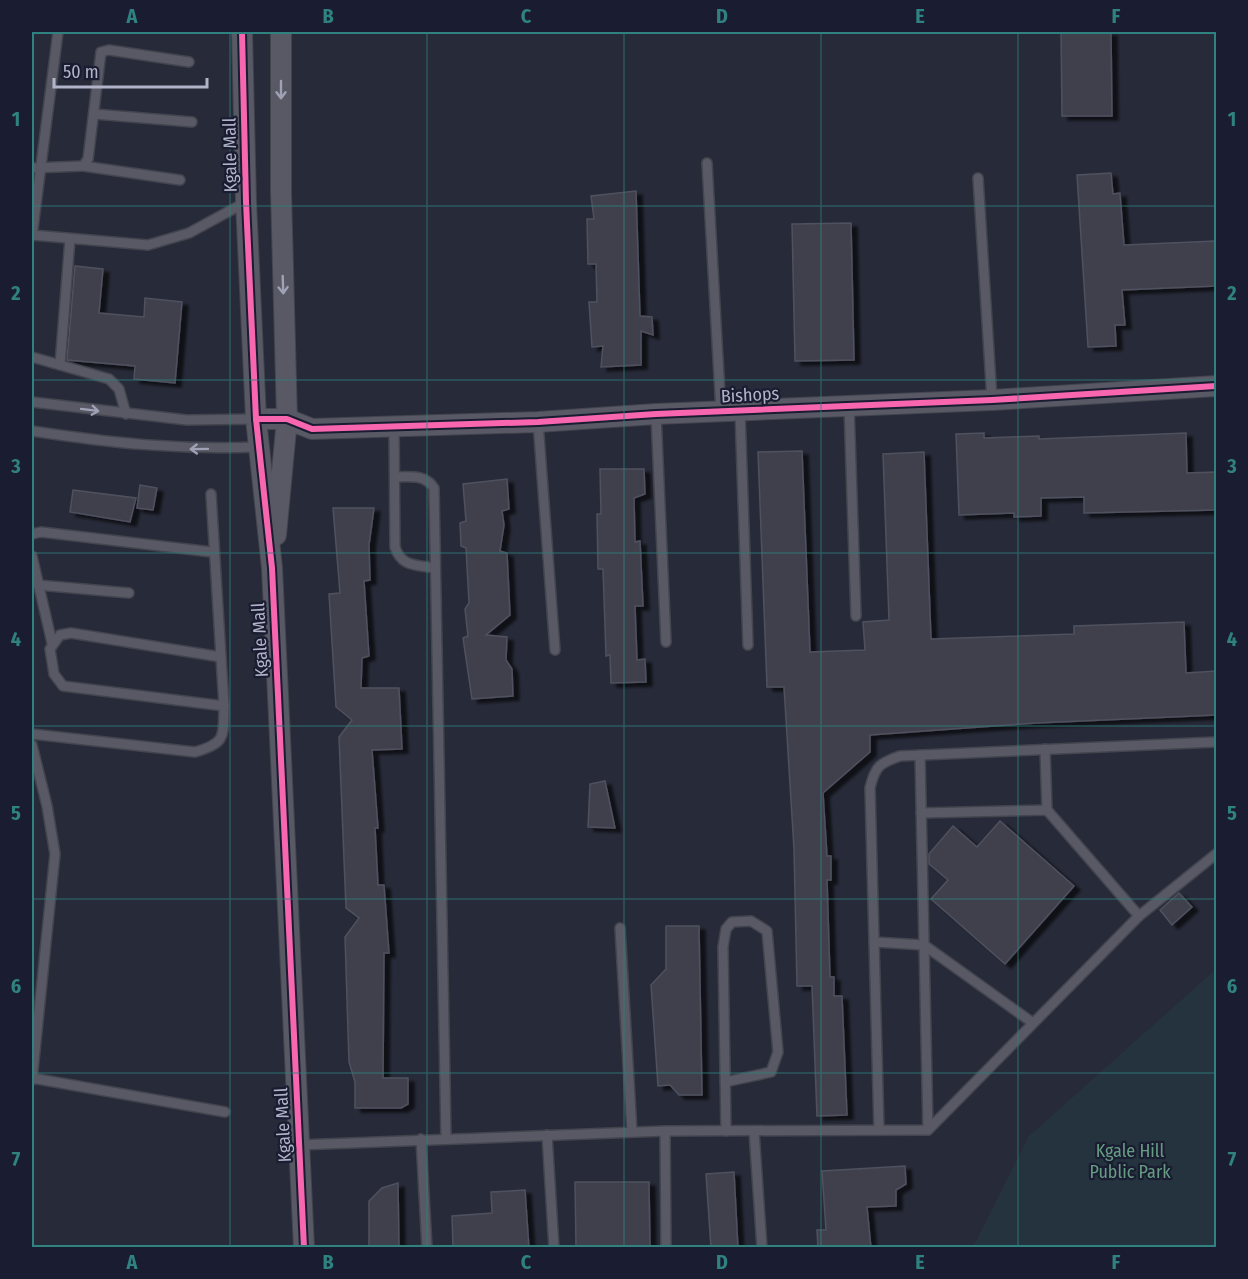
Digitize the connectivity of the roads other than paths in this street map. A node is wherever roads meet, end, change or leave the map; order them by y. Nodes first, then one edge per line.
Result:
1 (58, 32) edge
2 (242, 32) edge
3 (280, 32) edge
4 (189, 62) dead end
5 (94, 114) junction
6 (192, 122) dead end
7 (707, 163) dead end
8 (82, 166) junction
9 (36, 169) edge
10 (978, 178) dead end
11 (180, 180) dead end
12 (246, 202) junction
13 (33, 208) edge
14 (32, 236) edge
15 (70, 238) junction
16 (32, 357) edge
17 (60, 365) junction
18 (1216, 387) edge
19 (992, 400) junction
20 (32, 402) edge
21 (849, 406) junction
22 (730, 412) junction
23 (126, 414) junction
24 (656, 414) junction
25 (256, 419) junction
26 (287, 419) junction
27 (538, 422) junction
28 (394, 427) junction
29 (312, 429) junction
30 (32, 431) edge
31 (286, 443) junction
32 (258, 447) junction
33 (396, 477) junction
34 (211, 495) dead end
35 (32, 534) edge
36 (212, 552) junction
37 (32, 556) edge
38 (272, 568) junction
39 (435, 568) junction
40 (38, 585) junction
41 (129, 593) dead end
42 (856, 616) dead end
43 (666, 642) dead end
44 (52, 643) junction
45 (748, 645) dead end
46 (555, 650) dead end
47 (220, 657) junction
48 (224, 706) junction
49 (32, 734) edge
50 (1216, 742) edge
51 (32, 745) edge
52 (1045, 749) junction
53 (920, 755) junction
54 (1047, 810) junction
55 (921, 813) junction
56 (1216, 854) edge
57 (1140, 916) junction
58 (620, 928) dead end
59 (874, 942) junction
60 (924, 945) junction
61 (1032, 1023) junction
62 (32, 1079) edge
63 (725, 1082) junction
64 (225, 1112) dead end
65 (879, 1130) junction
66 (928, 1130) junction
67 (665, 1131) junction
68 (726, 1131) junction
69 (754, 1131) junction
70 (632, 1132) junction
71 (547, 1135) junction
72 (446, 1138) junction
73 (421, 1139) junction
74 (298, 1145) junction
75 (304, 1248) edge
76 (427, 1248) edge
77 (554, 1248) edge
78 (666, 1248) edge
79 (762, 1248) edge

1 - 9 lane
2 - 12 street, Kgale Mall
3 -> 26 street, Kgale Mall
4 - 5 lane
5 - 6 lane
5 - 8 lane
7 - 22 lane
8 - 9 lane
8 - 11 lane
9 - 13 lane
10 - 19 lane
12 - 15 lane
12 - 25 street, Kgale Mall
13 - 14 lane
14 - 15 lane
15 - 17 lane
16 - 17 lane
17 - 23 lane
18 - 19 street, Bishops
19 - 21 street, Bishops
20 -> 23 lane
21 - 22 street, Bishops
21 - 42 lane
22 - 24 street, Bishops
22 - 45 lane
23 - 25 lane
24 - 27 street, Bishops
24 - 43 lane
25 - 26 street
25 - 32 street, Kgale Mall
26 - 29 street, Bishops
26 - 31 street, Kgale Mall
27 - 28 street, Bishops
27 - 46 lane
28 - 29 street, Bishops
28 - 33 lane
29 - 31 street, Bishops
32 -> 30 lane
31 - 32 street
31 - 38 street, Kgale Mall
32 - 38 street, Kgale Mall
33 - 39 lane
33 - 39 lane
34 - 36 lane
35 - 36 lane
36 - 47 lane
37 - 40 lane
38 - 74 street, Kgale Mall
39 - 72 lane
40 - 41 lane
40 - 44 lane
44 - 47 lane
44 - 48 lane
47 - 48 lane
48 - 49 lane
50 - 52 lane
51 - 62 lane
52 - 53 lane
52 - 54 lane
53 - 55 lane
53 - 59 lane
54 - 55 lane
54 - 57 lane
55 - 60 lane
56 - 57 lane
57 - 61 lane
58 - 70 lane
59 - 60 lane
59 - 65 lane
60 - 61 lane
60 - 66 lane
61 - 66 lane
62 - 64 lane
63 - 63 lane
63 - 68 lane
65 - 66 lane
65 - 69 lane
67 - 68 lane
67 - 70 lane
67 - 78 lane
68 - 69 lane
69 - 79 lane
70 - 71 lane
71 - 72 lane
71 - 77 lane
72 - 73 lane
73 - 74 lane
73 - 76 lane
74 - 75 street, Kgale Mall

